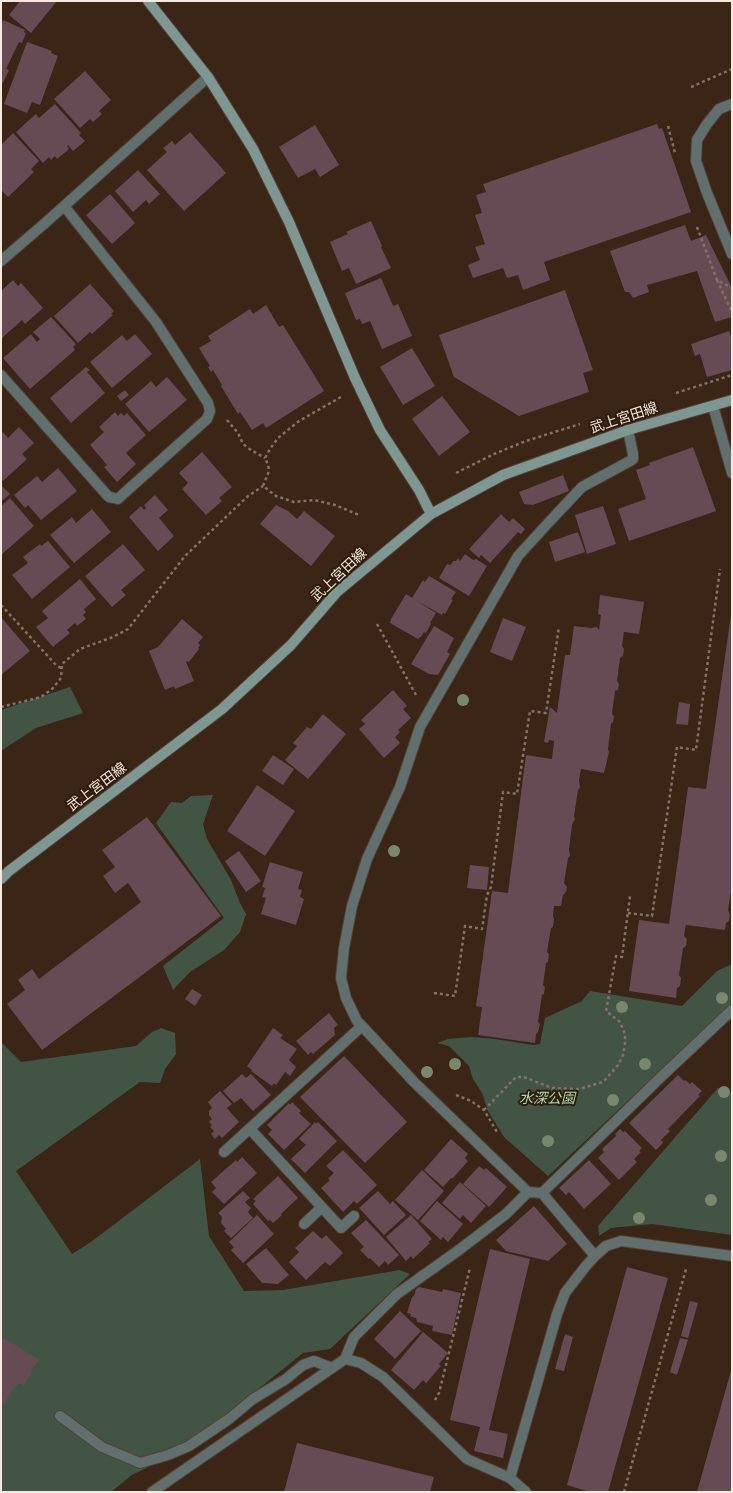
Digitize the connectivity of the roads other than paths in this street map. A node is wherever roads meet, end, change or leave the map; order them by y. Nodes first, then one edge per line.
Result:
1 (148, 1) edge
2 (208, 77) junction
3 (732, 104) edge
4 (64, 206) junction
5 (732, 254) edge
6 (1, 261) edge
7 (1, 375) edge
8 (732, 400) edge
9 (713, 406) junction
10 (628, 430) junction
11 (732, 473) edge
12 (431, 514) junction
13 (1, 879) edge
14 (732, 1010) edge
15 (362, 1026) junction
16 (250, 1129) junction
17 (224, 1152) dead end
18 (528, 1192) junction
19 (542, 1193) junction
20 (322, 1207) junction
21 (354, 1216) dead end
22 (304, 1224) dead end
23 (595, 1256) junction
24 (732, 1256) edge
25 (345, 1359) junction
26 (332, 1368) junction
27 (60, 1416) dead end
28 (510, 1478) junction
29 (152, 1492) edge
30 (526, 1492) edge

1 - 2 main road
2 - 4 street
2 - 12 main road
3 - 5 street
4 - 6 street
4 - 7 street
8 - 9 main road, 武上宮田線
9 - 10 main road, 武上宮田線
9 - 11 street
10 - 12 main road, 武上宮田線
10 - 15 street
12 - 13 main road, 武上宮田線
14 - 19 street
15 - 16 street
15 - 18 street
16 - 17 street
16 - 20 street
18 - 19 street
18 - 25 street
19 - 23 street
20 - 21 street
20 - 22 street
23 - 24 street
23 - 28 street
25 - 26 street
25 - 28 street
26 - 27 street
26 - 29 street
28 - 30 street

